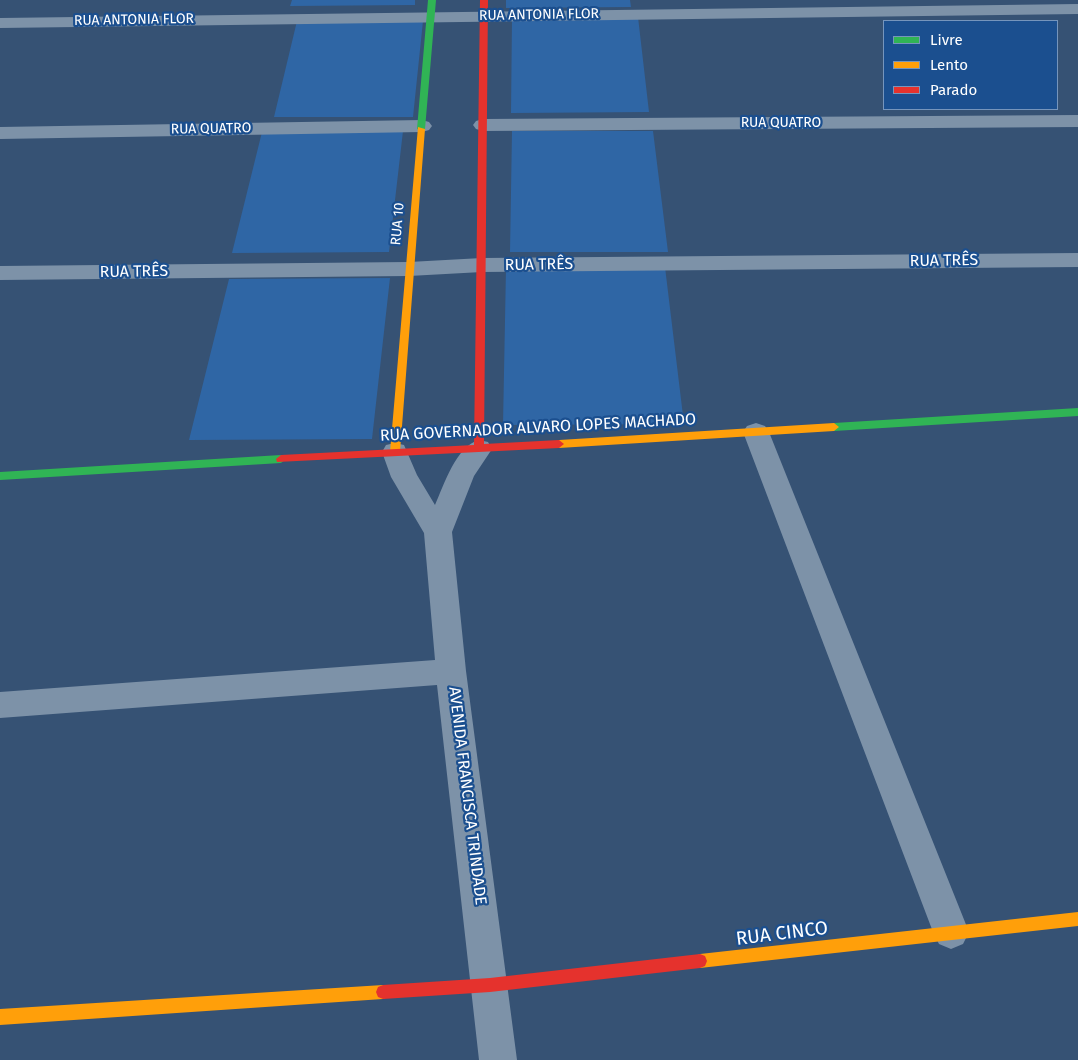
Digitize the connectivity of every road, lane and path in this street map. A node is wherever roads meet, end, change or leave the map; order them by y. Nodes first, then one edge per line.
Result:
1 (432, 8) edge
2 (484, 8) edge
3 (1078, 9) edge
4 (0, 23) edge
5 (1078, 121) edge
6 (483, 125) junction
7 (422, 126) junction
8 (0, 133) edge
9 (1078, 260) edge
10 (482, 265) junction
11 (408, 269) junction
12 (0, 273) edge
13 (1077, 413) edge
14 (756, 432) junction
15 (479, 449) junction
16 (395, 452) junction
17 (0, 476) edge
18 (438, 532) junction
19 (451, 671) junction
20 (0, 705) edge
21 (1078, 919) edge
22 (951, 932) junction
23 (490, 985) junction
24 (0, 1017) edge
25 (498, 1060) edge

1 - 2 street, RUA ANTONIA FLOR
1 - 4 street, RUA ANTONIA FLOR
1 - 7 street, RUA 10
2 - 3 street, RUA ANTONIA FLOR
2 - 6 street
5 - 6 street, RUA QUATRO
6 - 10 street
7 - 8 street, RUA QUATRO
7 - 11 street, RUA 10
9 - 10 street, RUA TRÊS
10 - 11 street, RUA TRÊS
10 - 15 street
11 - 12 street, RUA TRÊS
11 - 16 street, RUA 10
13 - 14 street, RUA GOVERNADOR ALVARO LOPES MACHADO
14 - 15 street, RUA GOVERNADOR ALVARO LOPES MACHADO
14 - 22 street
15 - 16 street, RUA GOVERNADOR ALVARO LOPES MACHADO
15 - 18 street, AVENIDA FRANCISCA TRINDADE
16 - 17 street, RUA GOVERNADOR ALVARO LOPES MACHADO
16 - 18 street, AVENIDA FRANCISCA TRINDADE
18 - 19 street, AVENIDA FRANCISCA TRINDADE
19 - 20 street
19 - 23 street, AVENIDA FRANCISCA TRINDADE
21 - 22 street, RUA CINCO
22 - 23 street, RUA CINCO
23 - 24 street, RUA CINCO
23 - 25 street, AVENIDA FRANCISCA TRINDADE

